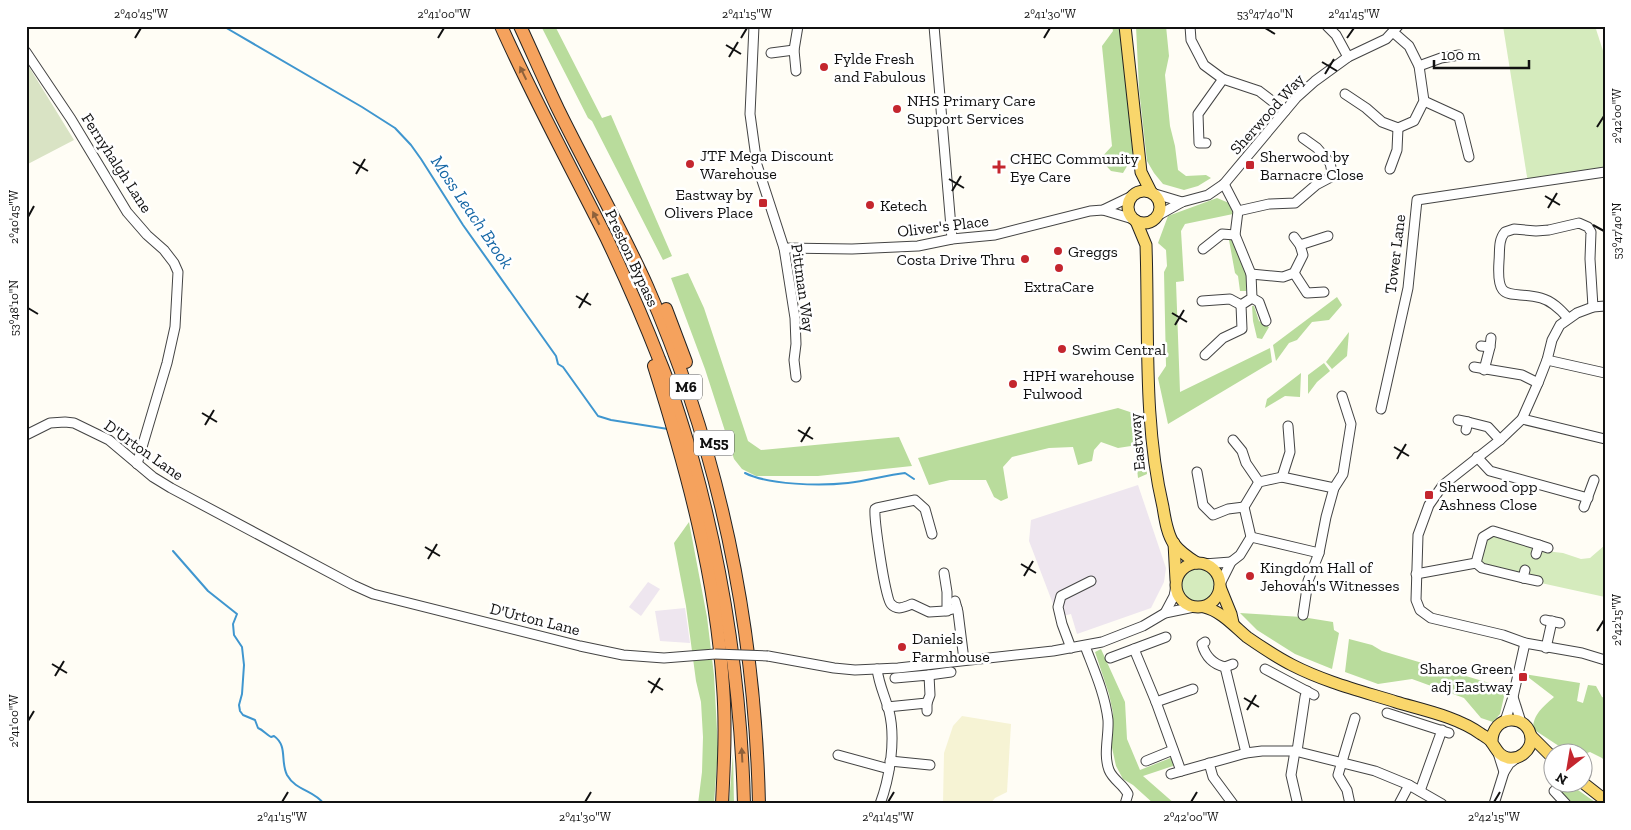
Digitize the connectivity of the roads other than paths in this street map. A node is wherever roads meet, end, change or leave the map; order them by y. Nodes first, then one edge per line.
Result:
1 (501, 26) edge
2 (520, 26) edge
3 (754, 26) edge
4 (798, 26) edge
5 (934, 26) edge
6 (1125, 26) edge
7 (1190, 26) edge
8 (1328, 26) edge
9 (1396, 29) edge
10 (794, 50) junction
11 (26, 52) edge
12 (771, 53) dead end
13 (1459, 55) dead end
14 (534, 56) junction
15 (1348, 58) junction
16 (1419, 66) junction
17 (796, 71) dead end
18 (1223, 79) junction
19 (1345, 94) dead end
20 (1424, 101) junction
21 (1285, 111) junction
22 (1398, 128) junction
23 (1303, 138) dead end
24 (1206, 143) dead end
25 (1469, 157) dead end
26 (1390, 169) dead end
27 (1141, 172) junction
28 (1605, 172) edge
29 (1224, 184) junction
30 (1152, 192) junction
31 (1132, 196) junction
32 (1182, 202) junction
33 (1103, 210) junction
34 (1238, 211) junction
35 (1155, 218) junction
36 (1135, 220) junction
37 (1235, 235) junction
38 (1328, 236) dead end
39 (952, 239) junction
40 (1146, 245) junction
41 (784, 248) junction
42 (1203, 250) dead end
43 (618, 262) junction
44 (1294, 273) junction
45 (1251, 274) junction
46 (1324, 292) dead end
47 (1252, 298) junction
48 (1202, 300) dead end
49 (1241, 305) junction
50 (1605, 306) edge
51 (1593, 308) junction
52 (1568, 318) junction
53 (1266, 321) dead end
54 (1487, 344) dead end
55 (1205, 355) dead end
56 (1548, 360) junction
57 (1474, 367) dead end
58 (1484, 370) junction
59 (1605, 373) edge
60 (796, 377) dead end
61 (1538, 383) junction
62 (1342, 396) dead end
63 (1381, 409) dead end
64 (1522, 418) junction
65 (1458, 420) dead end
66 (1288, 426) dead end
67 (26, 435) edge
68 (1605, 439) edge
69 (1233, 440) dead end
70 (1500, 440) junction
71 (1478, 458) junction
72 (137, 464) junction
73 (1197, 472) dead end
74 (1282, 477) junction
75 (1594, 480) dead end
76 (1260, 482) junction
77 (1334, 488) junction
78 (1244, 507) junction
79 (706, 513) junction
80 (932, 534) dead end
81 (1251, 537) junction
82 (1174, 543) junction
83 (1548, 548) dead end
84 (1314, 552) junction
85 (1231, 562) junction
86 (1476, 563) junction
87 (1201, 564) junction
88 (944, 572) dead end
89 (1416, 574) junction
90 (1091, 581) dead end
91 (1538, 582) dead end
92 (1176, 583) junction
93 (1220, 586) junction
94 (1199, 607) junction
95 (947, 611) junction
96 (1165, 613) junction
97 (1303, 615) dead end
98 (1552, 621) dead end
99 (1234, 624) junction
100 (1166, 637) dead end
101 (1205, 642) dead end
102 (1525, 644) junction
103 (1085, 646) junction
104 (1071, 648) junction
105 (1546, 648) junction
106 (1134, 649) junction
107 (1110, 658) dead end
108 (964, 660) junction
109 (1605, 660) edge
110 (877, 669) junction
111 (1265, 669) dead end
112 (951, 672) dead end
113 (928, 675) junction
114 (895, 678) dead end
115 (1193, 689) dead end
116 (1513, 697) junction
117 (1156, 702) junction
118 (887, 707) junction
119 (1387, 713) dead end
120 (1355, 718) dead end
121 (1521, 722) junction
122 (1501, 723) junction
123 (1470, 726) junction
124 (1531, 736) junction
125 (1496, 748) junction
126 (1173, 750) junction
127 (1544, 750) edge
128 (1296, 751) junction
129 (1246, 753) junction
130 (1522, 754) junction
131 (838, 755) dead end
132 (1544, 757) edge
133 (1146, 761) dead end
134 (1209, 763) junction
135 (1342, 763) junction
136 (890, 765) junction
137 (930, 765) dead end
138 (1181, 771) junction
139 (1504, 772) junction
140 (1171, 774) dead end
141 (1409, 786) junction
142 (1420, 791) junction
143 (1594, 791) edge
144 (1555, 792) edge
145 (1605, 800) edge
146 (1126, 801) edge
147 (1297, 801) dead end
148 (723, 804) edge
149 (744, 804) edge
150 (759, 804) edge
151 (768, 804) edge
152 (880, 804) edge
153 (1233, 804) edge
154 (1350, 804) edge
155 (1399, 804) edge
156 (1442, 804) edge
157 (1494, 804) edge
158 (1566, 804) edge

43 -> 1 highway, Preston Bypass / M6
2 - 14 highway, M6
3 - 41 street, Pittman Way
4 - 10 street
5 - 39 street
6 - 27 main road
7 - 18 street
8 - 15 street
9 - 15 street, Sherwood Way
9 - 16 street
10 - 12 street
10 - 17 street
11 - 72 street, Fernyhalgh Lane
13 - 16 street
14 - 150 highway, M6
14 - 151 highway, M55
15 - 21 street, Sherwood Way
16 - 20 street
18 - 21 street
18 - 24 street
19 - 22 street
20 - 22 street
20 - 25 street
21 - 29 street, Sherwood Way
22 - 26 street
23 - 34 street
27 - 30 main road
27 - 31 main road
28 - 63 street, Tower Lane
29 - 32 street, Sherwood Way
29 - 34 street
30 - 31 main road
30 - 32 street
30 - 35 main road
31 - 33 street, Oliver's Place
31 - 36 main road
32 - 35 street, Sherwood Way
33 - 36 street, Oliver's Place
33 - 39 street, Oliver's Place
34 - 37 street
35 - 36 main road
35 - 40 main road, Eastway
36 - 40 main road, Eastway
37 - 42 street
37 - 45 street
38 - 44 street
39 - 41 street, Oliver's Place
40 - 82 main road, Eastway
41 - 60 street, Pittman Way
43 - 79 highway, Preston Bypass / M6
43 - 148 highway, M55
44 - 45 street
44 - 46 street
45 - 47 street
47 - 49 street
47 - 53 street
48 - 49 street
49 - 55 street
50 - 51 street
51 - 52 street
51 - 52 street
52 - 56 street
54 - 58 street
56 - 59 street
56 - 61 street
57 - 58 street
58 - 61 street
61 - 64 street
62 - 77 street
64 - 68 street
64 - 70 street
65 - 70 street
66 - 74 street
67 - 72 street, D'Urton Lane
69 - 76 street
70 - 71 street
71 - 75 street
71 - 89 street
72 - 110 street, D'Urton Lane, bridge
73 - 78 street
74 - 76 street
74 - 77 street
76 - 78 street
77 - 84 street
78 - 81 street
79 - 148 highway, M55
149 -> 79 highway, M6
80 - 95 street
81 - 84 street
81 - 85 street
82 - 87 main road, Eastway
82 - 92 main road, Eastway
83 - 86 street
84 - 97 street
85 - 87 street
85 - 93 street
86 - 89 street
86 - 91 street
87 - 92 main road
87 - 93 main road
88 - 95 street
89 - 102 street
90 - 104 street
92 - 94 main road
92 - 96 street
93 - 94 main road
93 - 99 main road
94 - 96 street, D'Urton Lane
94 - 99 main road
95 - 108 street
96 - 103 street, D'Urton Lane
98 - 105 street
99 - 123 main road
100 - 106 street
101 - 129 street
102 - 105 street
102 - 116 street
103 - 104 street, D'Urton Lane
103 - 146 street
104 - 108 street, D'Urton Lane
105 - 109 street
106 - 107 street
106 - 117 street
108 - 110 street, D'Urton Lane
110 - 118 street
111 - 128 street
112 - 113 street
113 - 114 street
113 - 118 street
115 - 117 street
116 - 121 street
116 - 122 street
117 - 126 street
118 - 136 street
119 - 142 street
120 - 135 street
121 - 122 main road
121 - 124 main road
122 - 123 main road
122 - 125 main road
123 - 125 main road
124 - 127 main road
124 - 130 main road
125 - 130 main road
125 - 139 street
126 - 133 street
126 - 138 street
128 - 129 street
128 - 135 street
128 - 147 street
129 - 134 street
130 - 132 main road
130 - 139 street
131 - 136 street
134 - 138 street
134 - 153 street
135 - 141 street
135 - 154 street
136 - 137 street
136 - 152 street
138 - 140 street
139 - 157 street
141 - 142 street
141 - 155 street
142 - 156 street
143 - 145 main road
144 - 158 street

